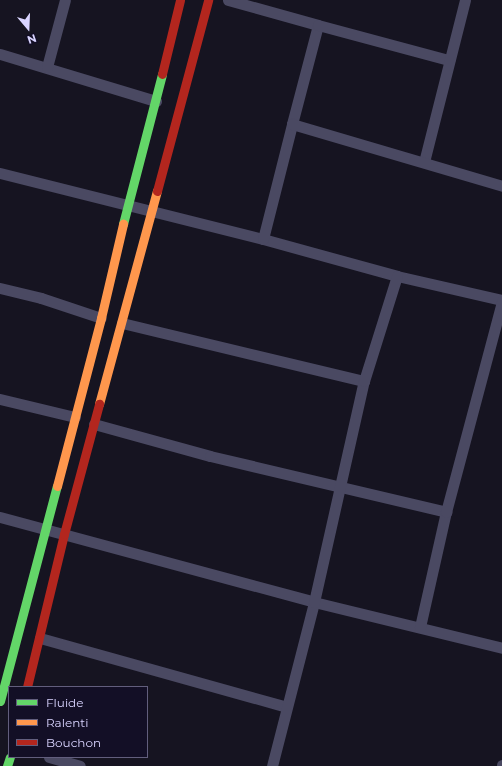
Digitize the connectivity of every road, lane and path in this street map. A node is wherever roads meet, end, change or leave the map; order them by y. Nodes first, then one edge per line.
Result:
1 (65, 0) edge
2 (180, 0) edge
3 (208, 0) edge
4 (228, 0) edge
5 (465, 0) edge
6 (318, 25) junction
7 (0, 54) edge
8 (450, 60) junction
9 (47, 67) junction
10 (156, 101) junction
11 (292, 124) junction
12 (424, 162) junction
13 (0, 173) edge
14 (502, 186) edge
15 (127, 206) junction
16 (151, 212) junction
17 (263, 240) junction
18 (397, 276) junction
19 (0, 288) edge
20 (502, 300) edge
21 (101, 318) junction
22 (122, 323) junction
23 (364, 381) junction
24 (0, 399) edge
25 (75, 417) junction
26 (94, 424) junction
27 (339, 487) junction
28 (446, 512) junction
29 (0, 517) edge
30 (46, 528) junction
31 (64, 534) junction
32 (314, 602) junction
33 (420, 627) junction
34 (40, 638) junction
35 (502, 648) edge
36 (27, 686) edge
37 (0, 701) edge
38 (287, 707) junction
39 (52, 758) edge
40 (80, 766) edge
41 (272, 766) edge

1 - 9 street
2 - 10 main road
3 - 16 main road
4 - 6 street
5 - 8 street
6 - 8 street
6 - 11 street
7 - 9 street
8 - 12 street
9 - 10 street
10 - 15 main road
11 - 12 street
11 - 17 street
12 - 14 street
13 - 15 street
15 - 16 street
15 - 21 main road
16 - 17 street
16 - 22 main road
17 - 18 street
18 - 20 street
18 - 23 street
19 - 21 street
20 - 28 street
21 - 25 main road
22 - 23 street
22 - 26 main road
23 - 27 street
24 - 25 street
25 - 30 main road
26 - 27 street
26 - 31 main road
27 - 28 street
27 - 32 street
28 - 33 street
29 - 30 street
30 - 31 street
30 - 37 main road
31 - 32 street
31 - 34 main road
32 - 33 street
32 - 38 street
33 - 35 street
34 - 36 main road
34 - 38 street
38 - 41 street
39 - 40 street

